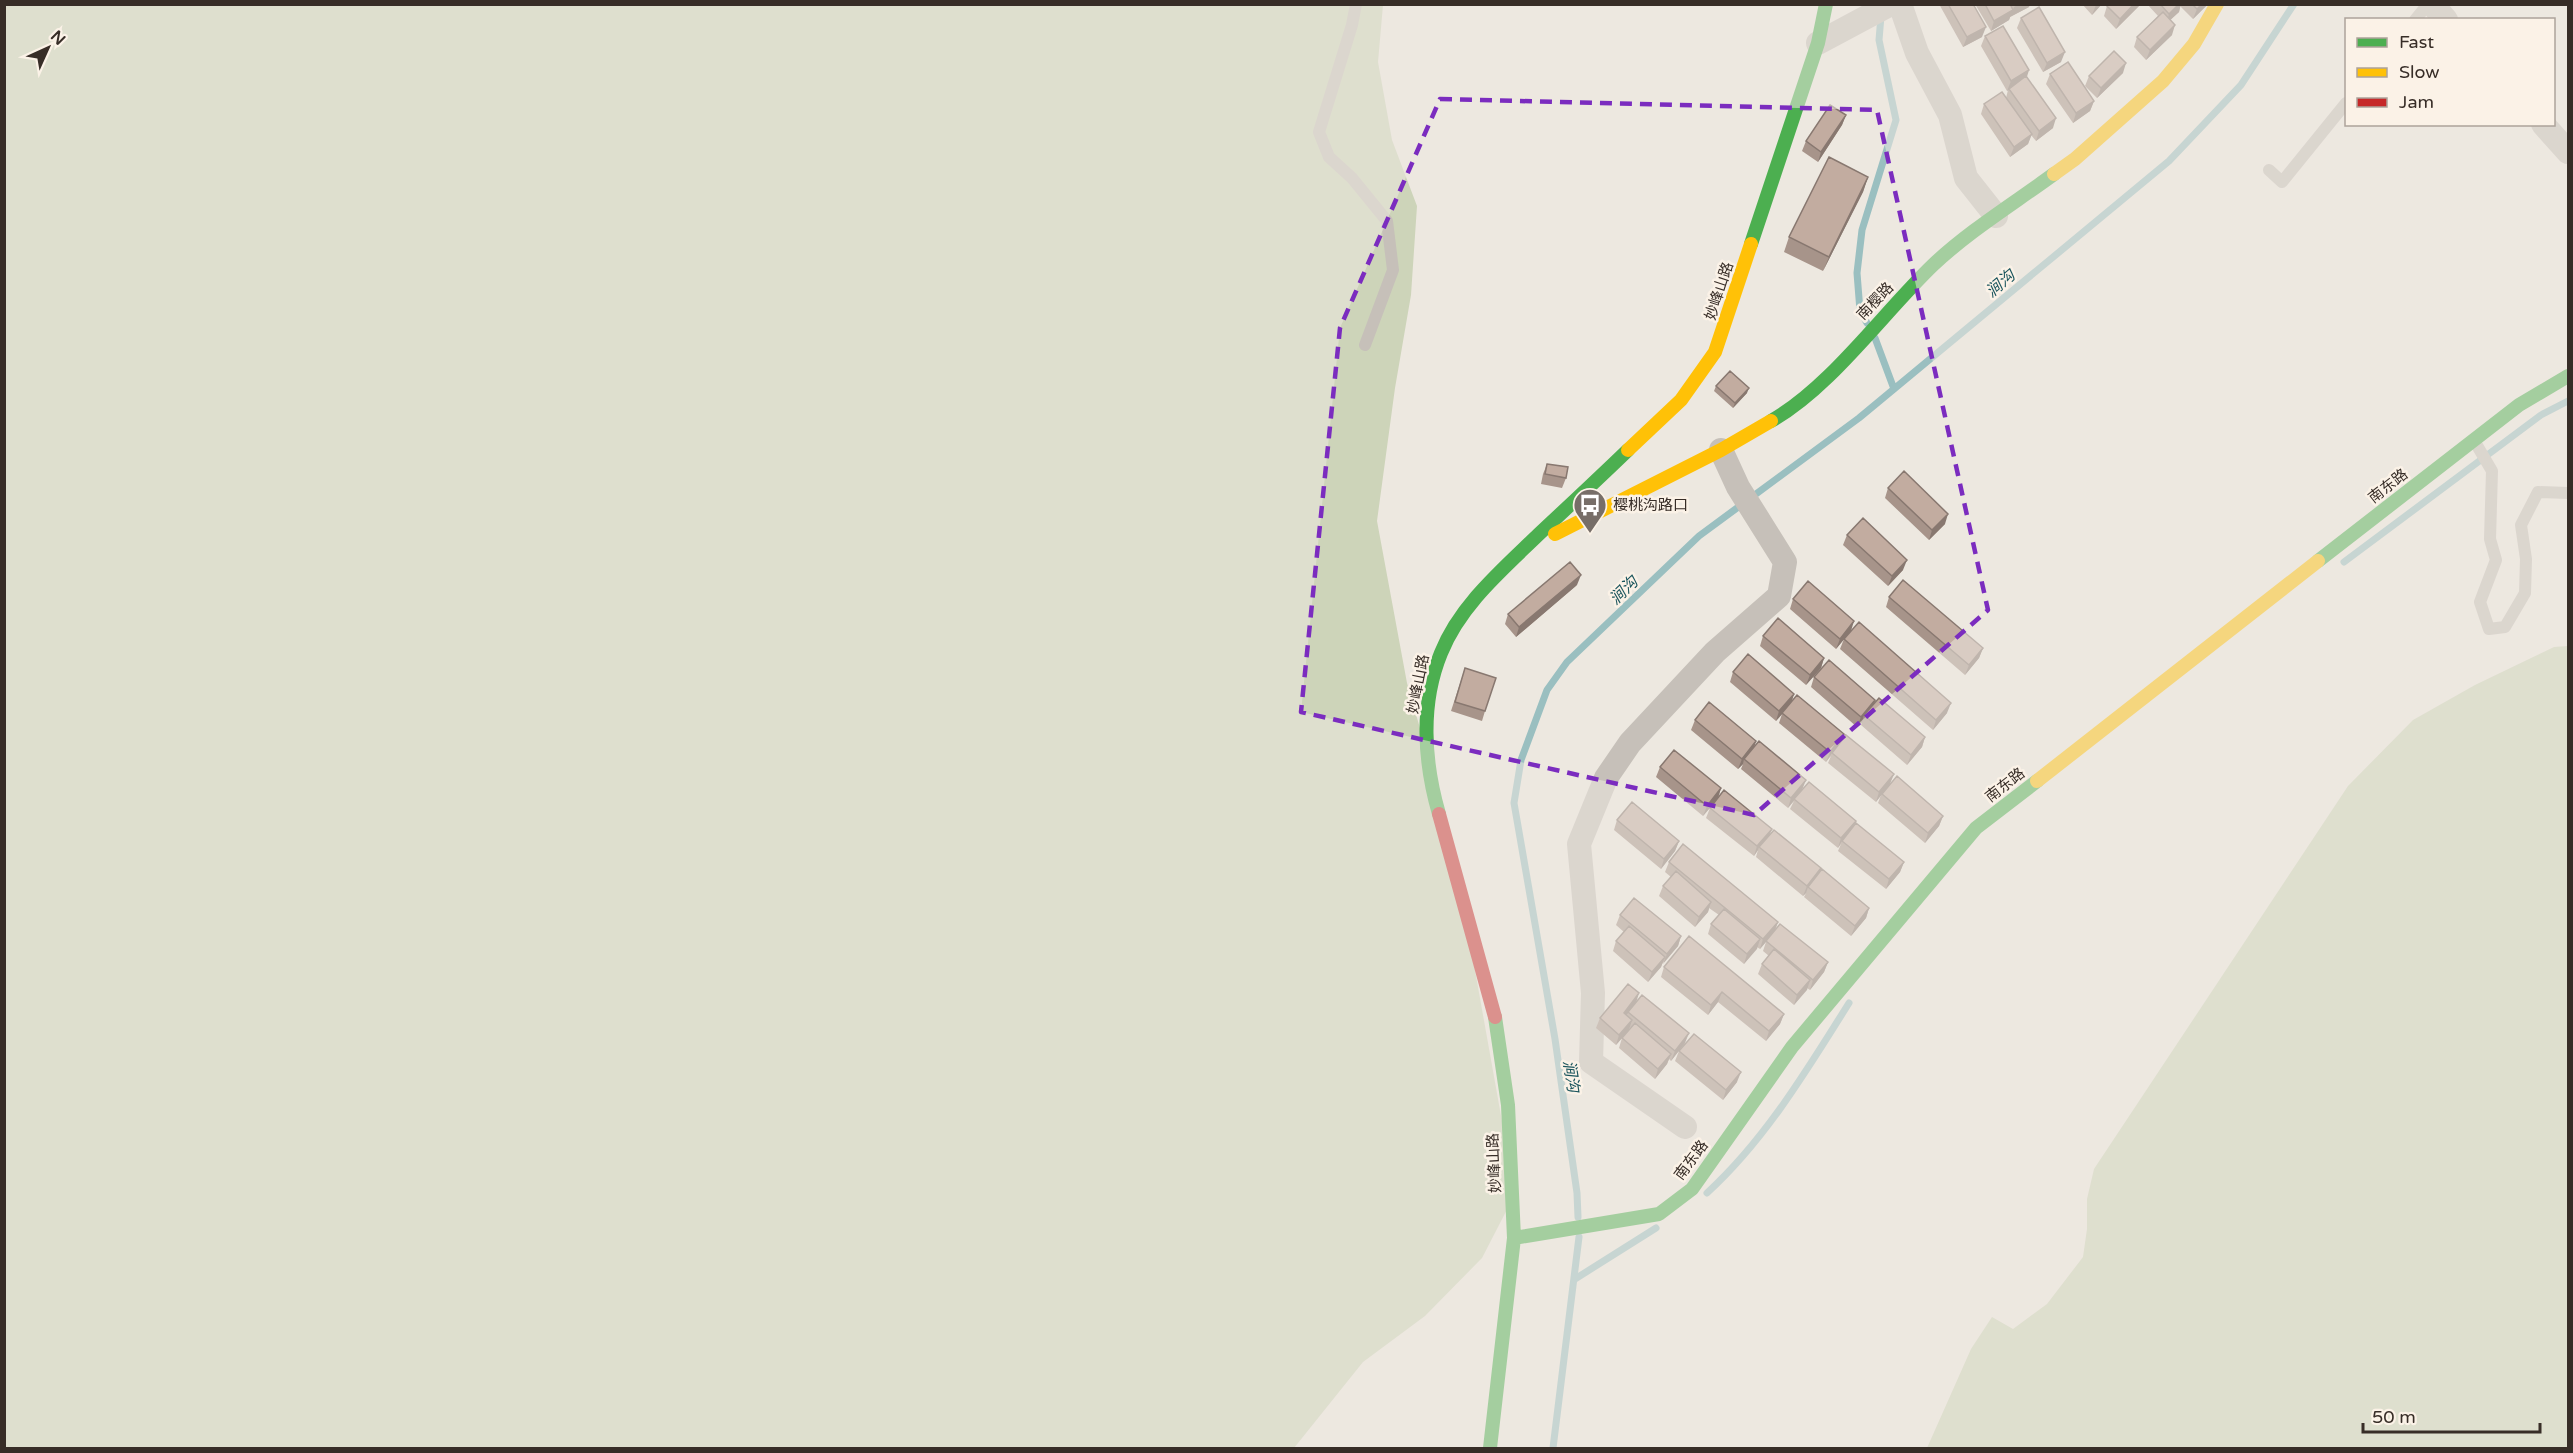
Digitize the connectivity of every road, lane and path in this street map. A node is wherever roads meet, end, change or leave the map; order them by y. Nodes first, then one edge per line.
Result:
1 (1356, 4) edge
2 (1826, 4) edge
3 (1900, 4) edge
4 (2217, 4) edge
5 (2430, 4) edge
6 (1881, 9) edge
7 (2417, 18) edge
8 (2444, 18) edge
9 (1818, 43) junction
10 (2345, 105) edge
11 (2545, 126) edge
12 (2568, 152) edge
13 (2269, 170) dead end
14 (1996, 216) junction
15 (1365, 345) dead end
16 (2568, 376) edge
17 (2476, 444) junction
18 (1721, 450) junction
19 (2568, 493) edge
20 (1511, 561) junction
21 (1685, 1127) dead end
22 (1514, 1238) junction
23 (1490, 1449) edge

1 - 15 lane
2 - 9 street, 妙峰山路
3 - 14 street
4 - 14 street, 南樱路
5 - 7 lane
5 - 8 street
6 - 9 street
9 - 20 street, 妙峰山路
10 - 13 lane
11 - 12 street
14 - 18 street, 南樱路
16 - 17 street, 南东路
17 - 19 lane
17 - 22 street, 南东路
18 - 20 street, 南樱路
18 - 21 street
20 - 22 street, 妙峰山路
22 - 23 street, 妙峰山路

